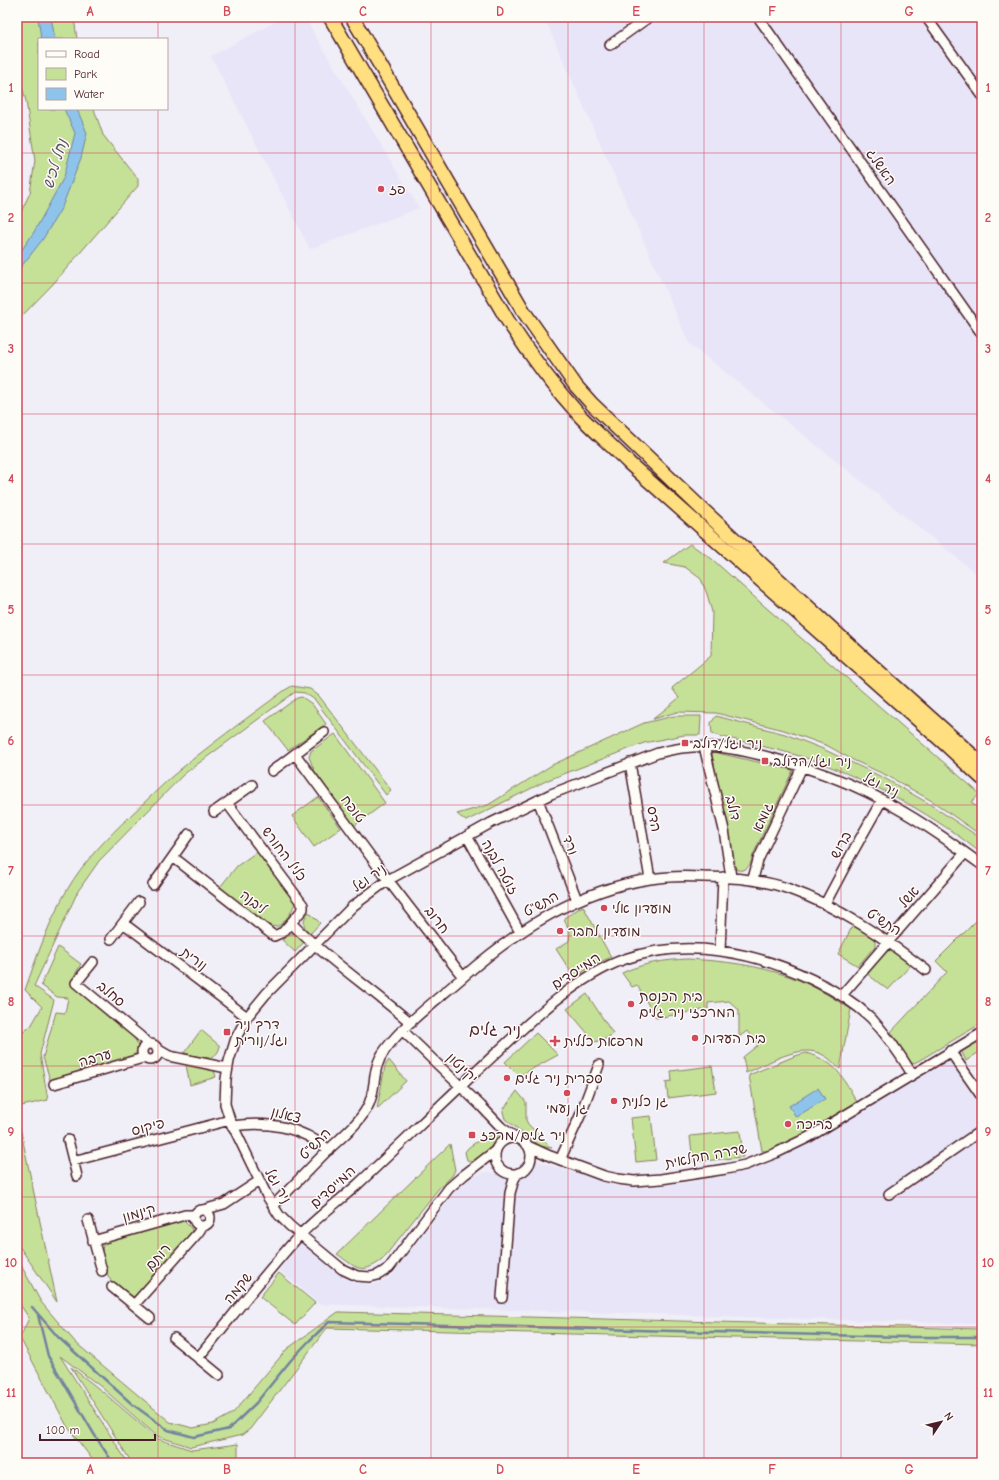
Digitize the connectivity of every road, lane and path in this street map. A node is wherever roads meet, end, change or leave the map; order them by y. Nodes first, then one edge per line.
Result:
1 (330, 17) edge
2 (352, 17) edge
3 (650, 17) edge
4 (758, 17) edge
5 (926, 17) edge
6 (610, 45) dead end
7 (982, 96) edge
8 (982, 334) edge
9 (324, 732) dead end
10 (704, 746) junction
11 (295, 754) junction
12 (630, 763) junction
13 (982, 764) edge
14 (802, 767) junction
15 (272, 771) dead end
16 (982, 778) edge
17 (252, 785) dead end
18 (538, 800) junction
19 (882, 800) junction
20 (227, 803) junction
21 (214, 812) dead end
22 (189, 834) dead end
23 (467, 836) junction
24 (965, 853) junction
25 (173, 857) junction
26 (982, 865) edge
27 (727, 877) junction
28 (650, 879) junction
29 (388, 880) junction
30 (753, 880) junction
31 (153, 885) dead end
32 (577, 900) junction
33 (139, 902) dead end
34 (825, 904) junction
35 (123, 923) junction
36 (291, 923) junction
37 (520, 932) junction
38 (111, 939) dead end
39 (888, 941) junction
40 (314, 946) junction
41 (720, 952) junction
42 (92, 962) dead end
43 (926, 970) dead end
44 (463, 977) junction
45 (842, 995) junction
46 (247, 1017) junction
47 (411, 1023) junction
48 (403, 1031) junction
49 (982, 1033) edge
50 (148, 1044) junction
51 (157, 1049) junction
52 (950, 1051) junction
53 (168, 1056) junction
54 (143, 1058) junction
55 (155, 1058) junction
56 (599, 1065) dead end
57 (227, 1068) junction
58 (912, 1074) junction
59 (54, 1084) dead end
60 (460, 1087) junction
61 (982, 1097) edge
62 (231, 1123) junction
63 (501, 1127) junction
64 (982, 1130) edge
65 (516, 1138) junction
66 (68, 1140) dead end
67 (501, 1142) junction
68 (528, 1146) junction
69 (329, 1150) junction
70 (495, 1151) junction
71 (550, 1156) junction
72 (560, 1160) junction
73 (73, 1161) junction
74 (529, 1163) junction
75 (476, 1166) junction
76 (501, 1169) junction
77 (518, 1173) junction
78 (77, 1176) dead end
79 (258, 1181) junction
80 (510, 1193) junction
81 (889, 1194) dead end
82 (224, 1204) junction
83 (273, 1206) junction
84 (203, 1210) junction
85 (194, 1215) junction
86 (88, 1220) dead end
87 (209, 1222) junction
88 (200, 1226) junction
89 (300, 1235) junction
90 (93, 1241) junction
91 (102, 1271) dead end
92 (112, 1287) dead end
93 (502, 1298) dead end
94 (134, 1305) junction
95 (150, 1318) dead end
96 (174, 1338) dead end
97 (198, 1358) junction
98 (219, 1375) dead end

1 - 16 highway
2 - 13 highway
3 - 6 street
4 - 8 street, האשלג
5 - 7 street
9 - 11 street
10 - 12 street, ניר וגל
10 - 14 street, ניר וגל
10 - 27 street, דולב
11 - 15 street
11 - 29 street, טופח
12 - 18 street, ניר וגל
12 - 28 street, הדס
14 - 19 street, ניר וגל
14 - 30 street, גומא
17 - 20 street
18 - 23 street, ניר וגל
18 - 32 street, ורד
19 - 24 street, ניר וגל
19 - 34 street, ברוש
20 - 21 street
20 - 36 street, כליל החורש
22 - 25 street
23 - 29 street, ניר וגל
23 - 37 street, זוטה לבנה
24 - 26 street, ניר וגל
24 - 39 street, אשל
25 - 31 street
25 - 36 street, ליבנה
27 - 28 street, התש"ט
27 - 30 street, התש"ט
27 - 41 street, דולב
28 - 32 street, התש"ט
29 - 40 street, ניר וגל
29 - 44 street, חרוב
30 - 34 street, התש"ט
32 - 37 street, התש"ט
33 - 35 street
34 - 39 street, התש"ט
35 - 38 street
35 - 46 street, נורית
36 - 40 street
37 - 44 street, התש"ט
39 - 43 street, התש"ט
39 - 45 street, אשל
40 - 46 street, ניר וגל
40 - 47 street
41 - 45 street, המייסדים
41 - 60 street, המייסדים
42 - 50 street, סחלב
44 - 47 street, התש"ט
45 - 58 street, המייסדים
46 - 57 street, ניר וגל
47 - 48 street, התש"ט
48 - 60 street, יקינטון
48 - 69 street, התש"ט
49 - 52 street, שדרה חקלאית
50 - 51 street
50 - 54 street
51 - 53 street
51 - 55 street
52 - 58 street, שדרה חקלאית
52 - 61 street
53 - 55 street
53 - 57 street
54 - 55 street
54 - 59 street, ערבה
56 - 72 street
57 - 62 street, ניר וגל
58 - 72 street, שדרה חקלאית
60 - 63 street, יקינטון
60 - 89 street, המייסדים
62 - 69 street, צאלון
62 - 73 street, פיקוס
62 - 79 street, ניר וגל
63 - 65 street, יקינטון
63 - 67 street
64 - 81 street
65 - 67 street
65 - 68 street
66 - 73 street
67 - 70 street
68 - 71 street, שדרה חקלאית
68 - 74 street
69 - 83 street, התש"ט
70 - 75 street, ניר וגל
70 - 76 street
71 - 72 street, שדרה חקלאית
71 - 74 street
73 - 78 street
74 - 77 street
75 - 76 street
75 - 89 street, ניר וגל
76 - 77 street
76 - 80 street
77 - 80 street
79 - 82 street
79 - 83 street, ניר וגל
80 - 93 street
82 - 84 street
82 - 87 street
83 - 89 street, ניר וגל
84 - 85 street
84 - 87 street
85 - 88 street
85 - 90 street, קינמון
86 - 90 street
87 - 88 street
88 - 94 street, רותם
89 - 97 street, שקמה
90 - 91 street
92 - 94 street
94 - 95 street
96 - 97 street
97 - 98 street

